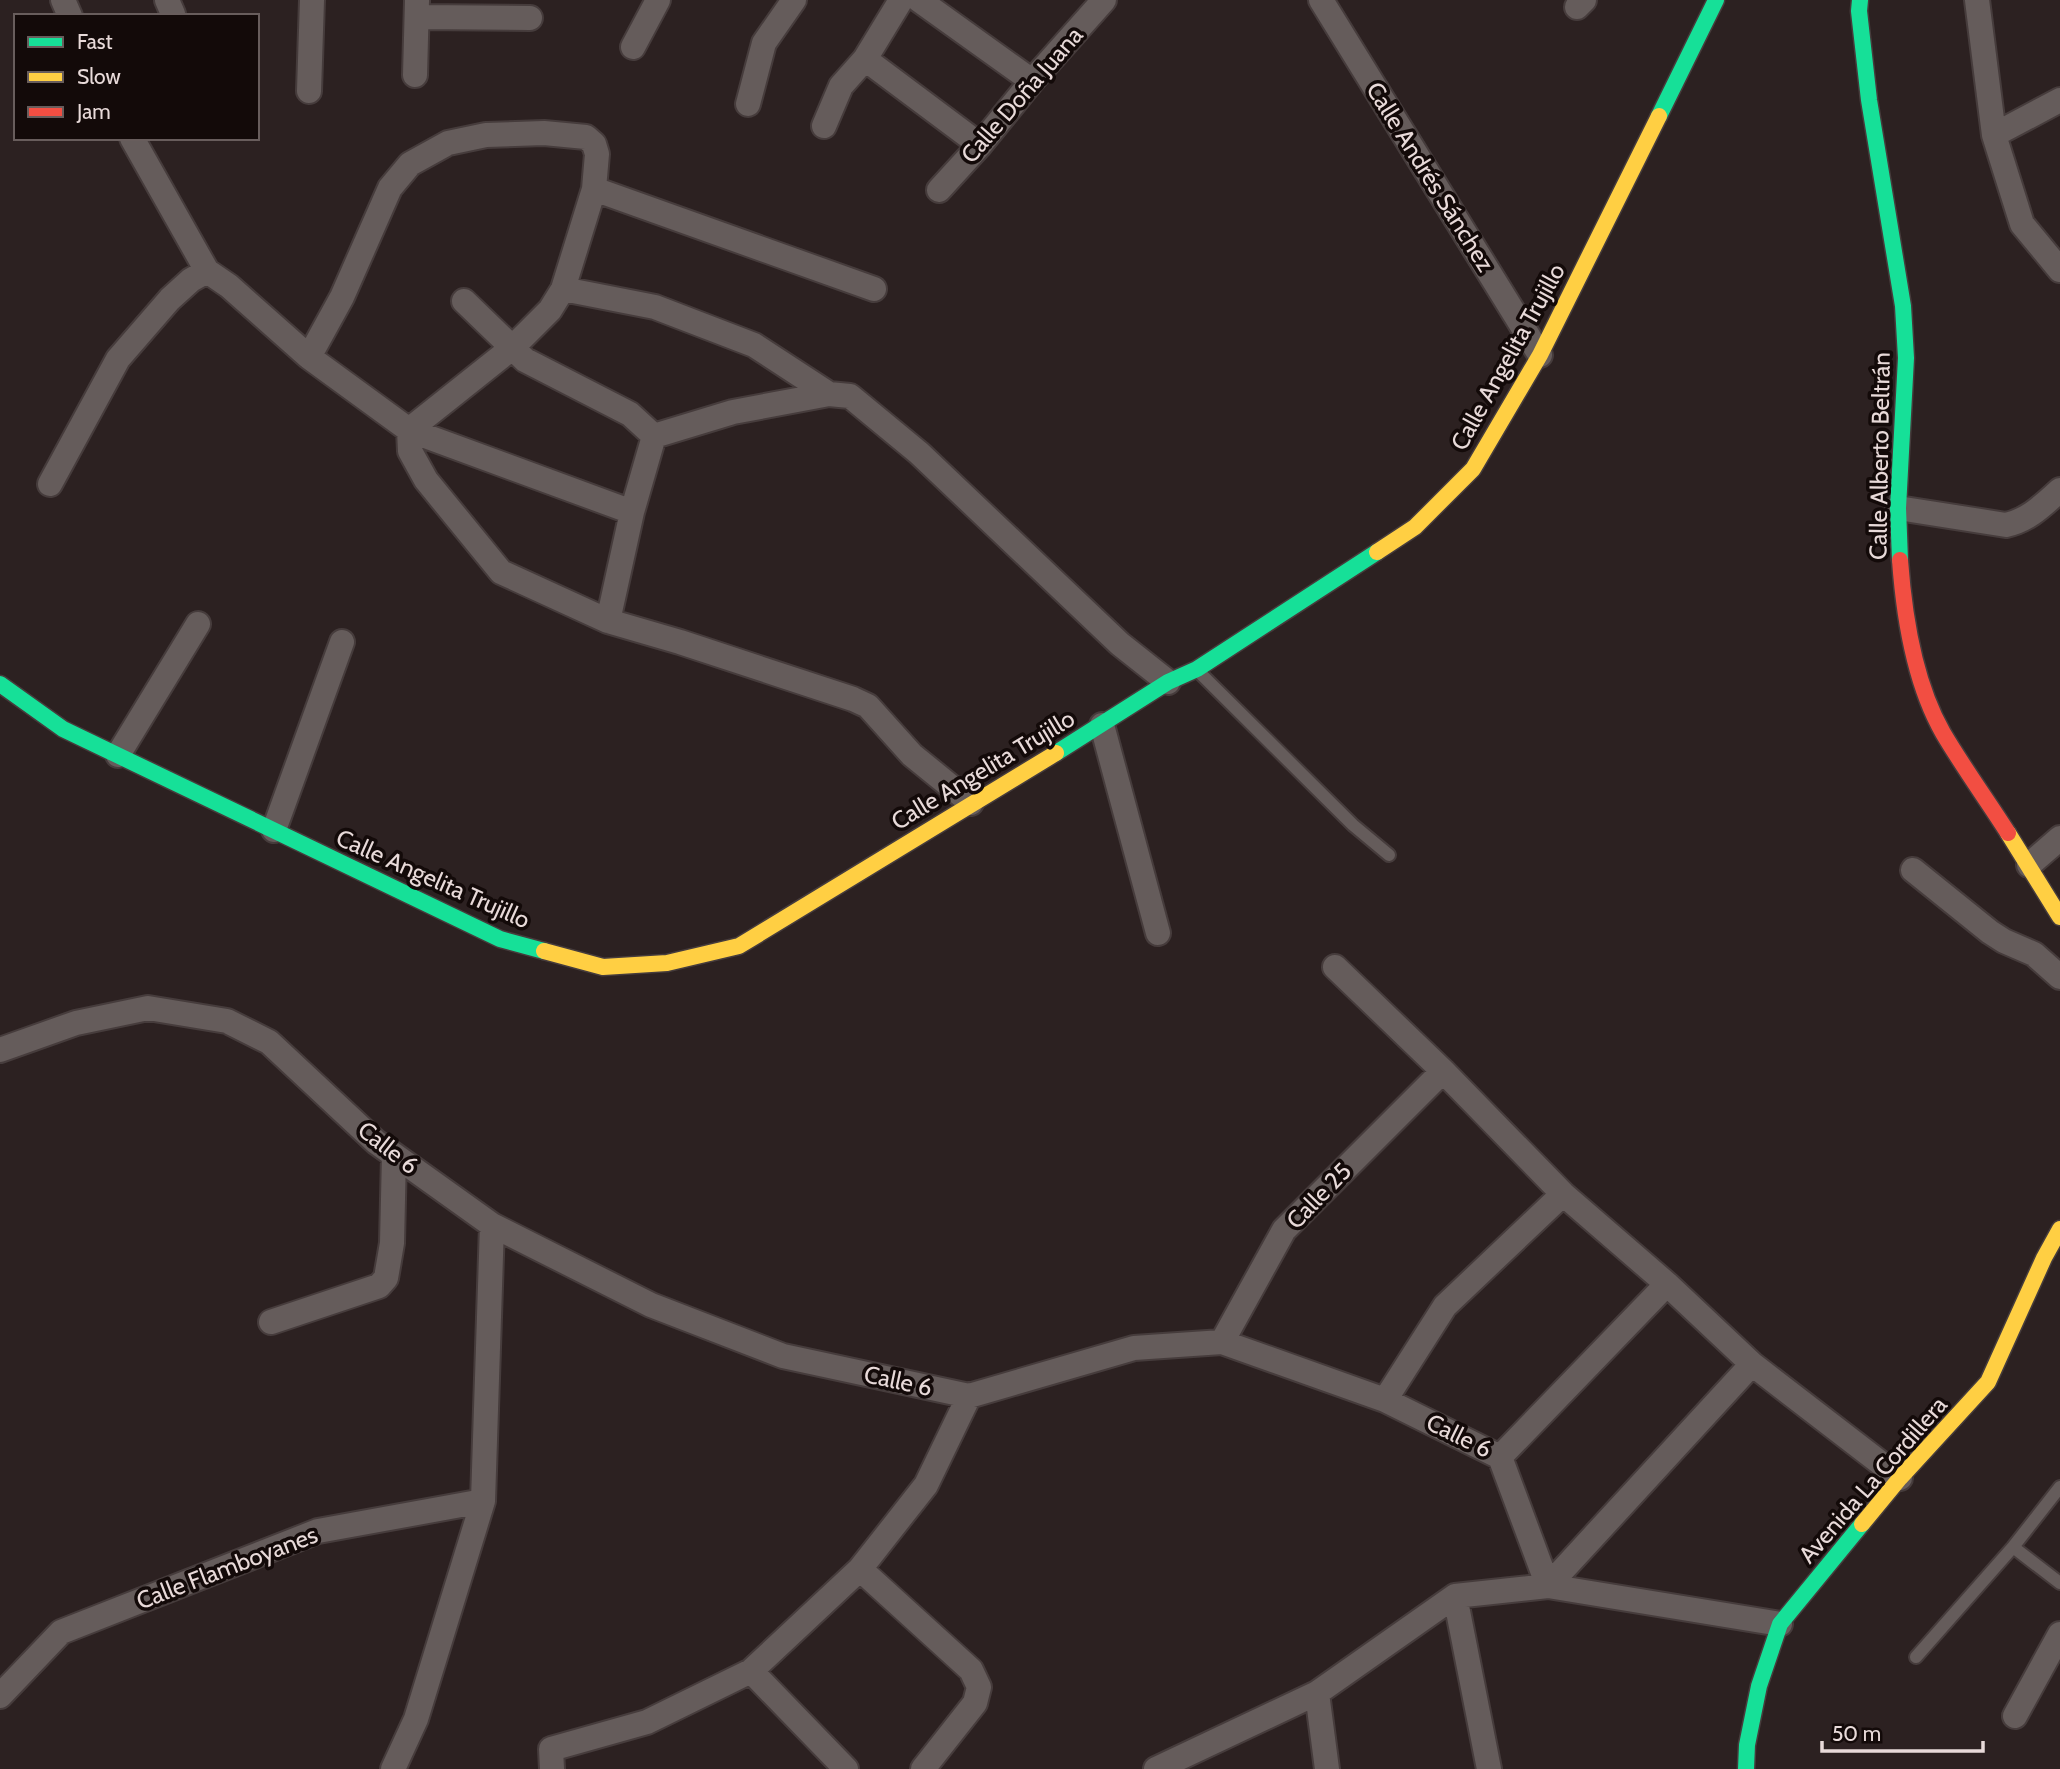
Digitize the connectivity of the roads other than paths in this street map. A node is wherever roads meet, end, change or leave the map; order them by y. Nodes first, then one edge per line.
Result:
1 (312, 0) edge
2 (658, 0) edge
3 (794, 0) edge
4 (901, 0) edge
5 (919, 0) edge
6 (1104, 0) edge
7 (1321, 0) edge
8 (1716, 0) edge
9 (1860, 0) edge
10 (1978, 0) edge
11 (417, 8) edge
12 (530, 18) dead end
13 (633, 47) dead end
14 (864, 59) junction
15 (415, 75) dead end
16 (1032, 81) junction
17 (309, 91) dead end
18 (2060, 100) edge
19 (748, 104) dead end
20 (824, 126) dead end
21 (1994, 135) junction
22 (133, 140) edge
23 (979, 145) junction
24 (594, 189) junction
25 (939, 190) dead end
26 (207, 271) junction
27 (2060, 271) edge
28 (563, 289) junction
29 (874, 289) dead end
30 (464, 301) dead end
31 (512, 348) junction
32 (1540, 355) junction
33 (309, 357) junction
34 (830, 394) junction
35 (410, 430) junction
36 (654, 436) junction
37 (50, 484) dead end
38 (2060, 490) edge
39 (1898, 508) junction
40 (632, 512) junction
41 (608, 621) junction
42 (198, 624) dead end
43 (342, 642) dead end
44 (1197, 669) junction
45 (1168, 682) junction
46 (0, 684) edge
47 (1102, 725) junction
48 (118, 755) junction
49 (971, 803) junction
50 (274, 831) junction
51 (2060, 838) edge
52 (1389, 855) dead end
53 (2029, 865) junction
54 (1913, 870) dead end
55 (2060, 916) edge
56 (1158, 933) dead end
57 (1335, 967) dead end
58 (2060, 977) edge
59 (0, 1050) edge
60 (1443, 1071) junction
61 (394, 1155) junction
62 (1563, 1194) junction
63 (492, 1225) junction
64 (2060, 1229) edge
65 (1667, 1284) junction
66 (271, 1322) dead end
67 (1222, 1342) junction
68 (1752, 1364) junction
69 (970, 1396) junction
70 (1385, 1400) junction
71 (1500, 1457) junction
72 (1900, 1478) junction
73 (2060, 1487) edge
74 (483, 1501) junction
75 (2056, 1502) edge
76 (2013, 1547) junction
77 (860, 1569) junction
78 (2060, 1583) edge
79 (1548, 1586) junction
80 (1455, 1596) junction
81 (1780, 1624) junction
82 (2060, 1633) edge
83 (1916, 1657) dead end
84 (751, 1671) junction
85 (1317, 1693) junction
86 (0, 1696) edge
87 (2015, 1716) dead end
88 (1159, 1768) edge
89 (393, 1769) edge
90 (552, 1769) edge
91 (846, 1769) edge
92 (923, 1769) edge
93 (1327, 1769) edge
94 (1489, 1769) edge
95 (1746, 1769) edge

1 - 17 street
2 - 13 street
3 - 19 street
4 - 14 street
5 - 16 street
6 - 16 street, Calle Doña Juana
7 - 32 street, Calle Andrés Sánchez
8 - 32 street, Calle Angelita Trujillo
9 - 39 street, Calle Alberto Beltrán
10 - 21 street
11 - 12 street
11 - 15 street
14 - 20 street
14 - 23 street
16 - 23 street, Calle Doña Juana
18 - 21 street
21 - 27 street
22 - 26 street
23 - 25 street, Calle Doña Juana
24 - 28 street
24 - 29 street
24 - 33 street
26 - 33 street
26 - 37 street
28 - 31 street
28 - 34 street
30 - 31 street
31 - 35 street
31 - 36 street
32 - 44 street, Calle Angelita Trujillo
33 - 35 street
34 - 36 street
34 - 45 street
35 - 40 street
35 - 41 street
36 - 40 street
38 - 39 street
39 - 53 street, Calle Alberto Beltrán
40 - 41 street
41 - 49 street
42 - 48 street
43 - 50 street
44 - 45 street, Calle Angelita Trujillo
44 - 52 lane
45 - 47 street, Calle Angelita Trujillo
46 - 48 street, Calle Angelita Trujillo
47 - 49 street, Calle Angelita Trujillo
47 - 56 street
48 - 50 street, Calle Angelita Trujillo
49 - 50 street, Calle Angelita Trujillo
51 - 53 street
53 - 55 street, Calle Alberto Beltrán
54 - 58 street
57 - 60 street
59 - 61 street, Calle 6
60 - 62 street
60 - 67 street, Calle 25
61 - 63 street, Calle 6
61 - 66 street
62 - 65 street
62 - 70 street
63 - 69 street, Calle 6
63 - 74 street
64 - 72 street, Avenida La Cordillera
65 - 68 street
65 - 71 street
67 - 69 street, Calle 6
67 - 70 street, Calle 6
68 - 72 street
68 - 79 street
69 - 77 street
70 - 71 street, Calle 6
71 - 79 street, Calle 6
72 - 81 street, Avenida La Cordillera
73 - 75 lane
74 - 86 street, Calle Flamboyanes
74 - 89 street
75 - 76 lane
76 - 78 lane
76 - 83 lane
77 - 84 street
77 - 92 street
79 - 80 street
79 - 81 street
80 - 85 street
80 - 94 street
81 - 95 street, Avenida La Cordillera
82 - 87 street
84 - 90 street
84 - 91 street
85 - 88 street
85 - 93 street

